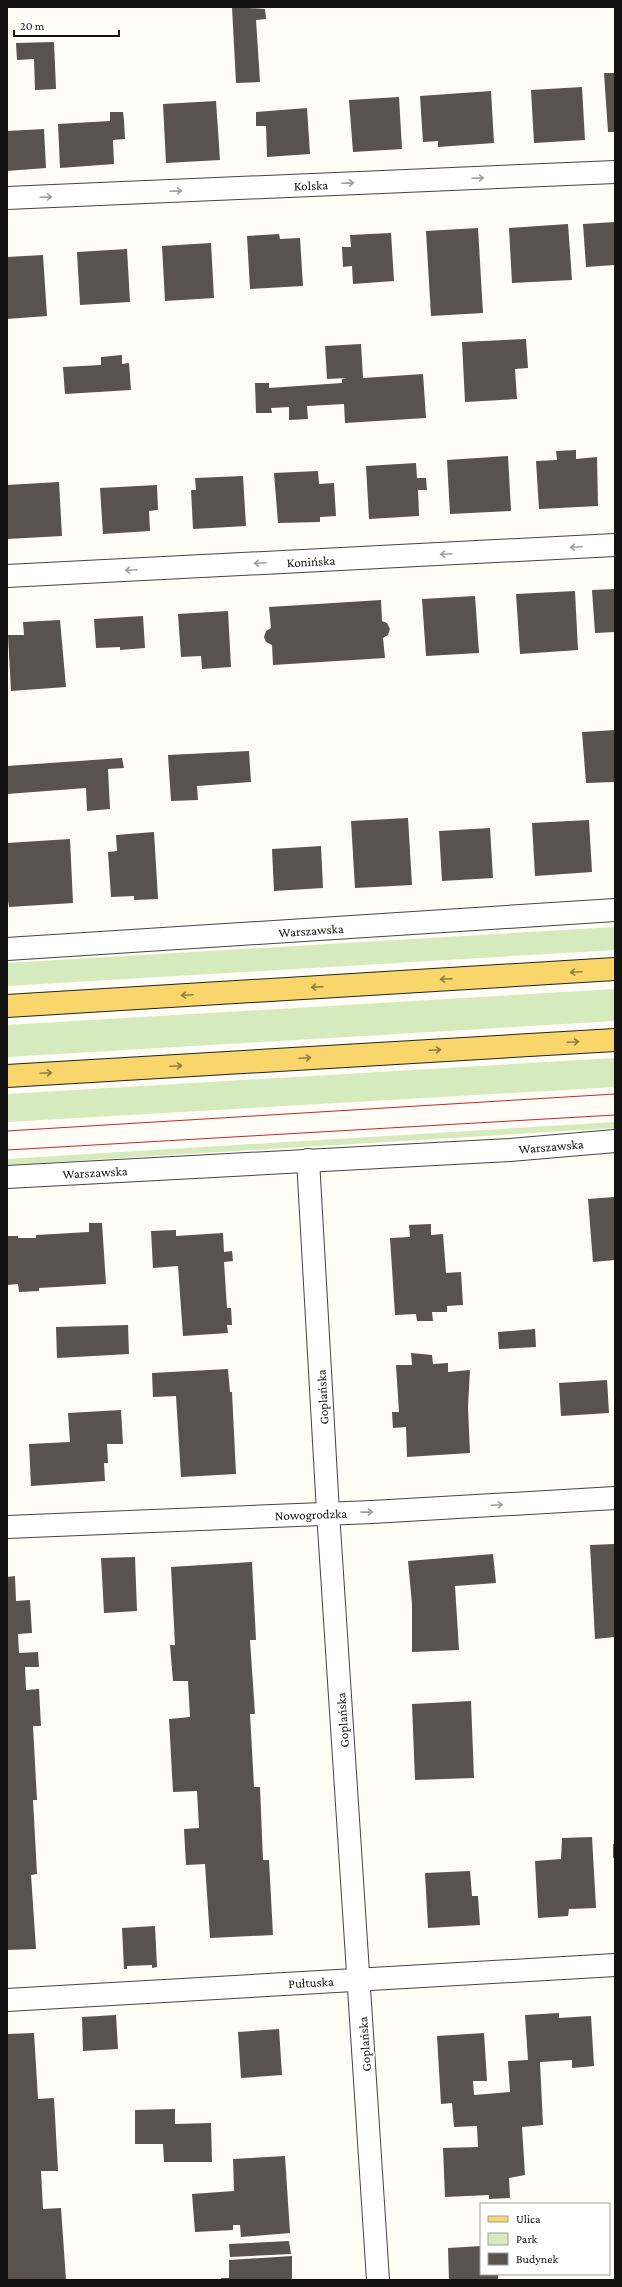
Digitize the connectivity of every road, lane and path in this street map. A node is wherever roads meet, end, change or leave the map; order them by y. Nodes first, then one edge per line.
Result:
1 (615, 172) edge
2 (7, 198) edge
3 (615, 545) edge
4 (7, 576) edge
5 (615, 910) edge
6 (7, 949) edge
7 (615, 969) edge
8 (7, 1006) edge
9 (615, 1040) edge
10 (7, 1076) edge
11 (615, 1141) edge
12 (308, 1160) junction
13 (7, 1177) edge
14 (615, 1498) edge
15 (328, 1512) junction
16 (7, 1527) edge
17 (615, 1965) edge
18 (360, 1980) junction
19 (7, 2000) edge
20 (378, 2280) edge

2 -> 1 street, Kolska
3 -> 4 street, Konińska
5 - 6 street, Warszawska
7 -> 8 main road
10 -> 9 main road
11 - 12 street, Warszawska
12 - 13 street, Warszawska
12 - 15 street, Goplańska
15 -> 14 street, Nowogrodzka
15 - 16 street, Nowogrodzka
15 - 18 street, Goplańska
17 - 18 street, Pułtuska
18 - 19 street, Pułtuska
18 - 20 street, Goplańska

